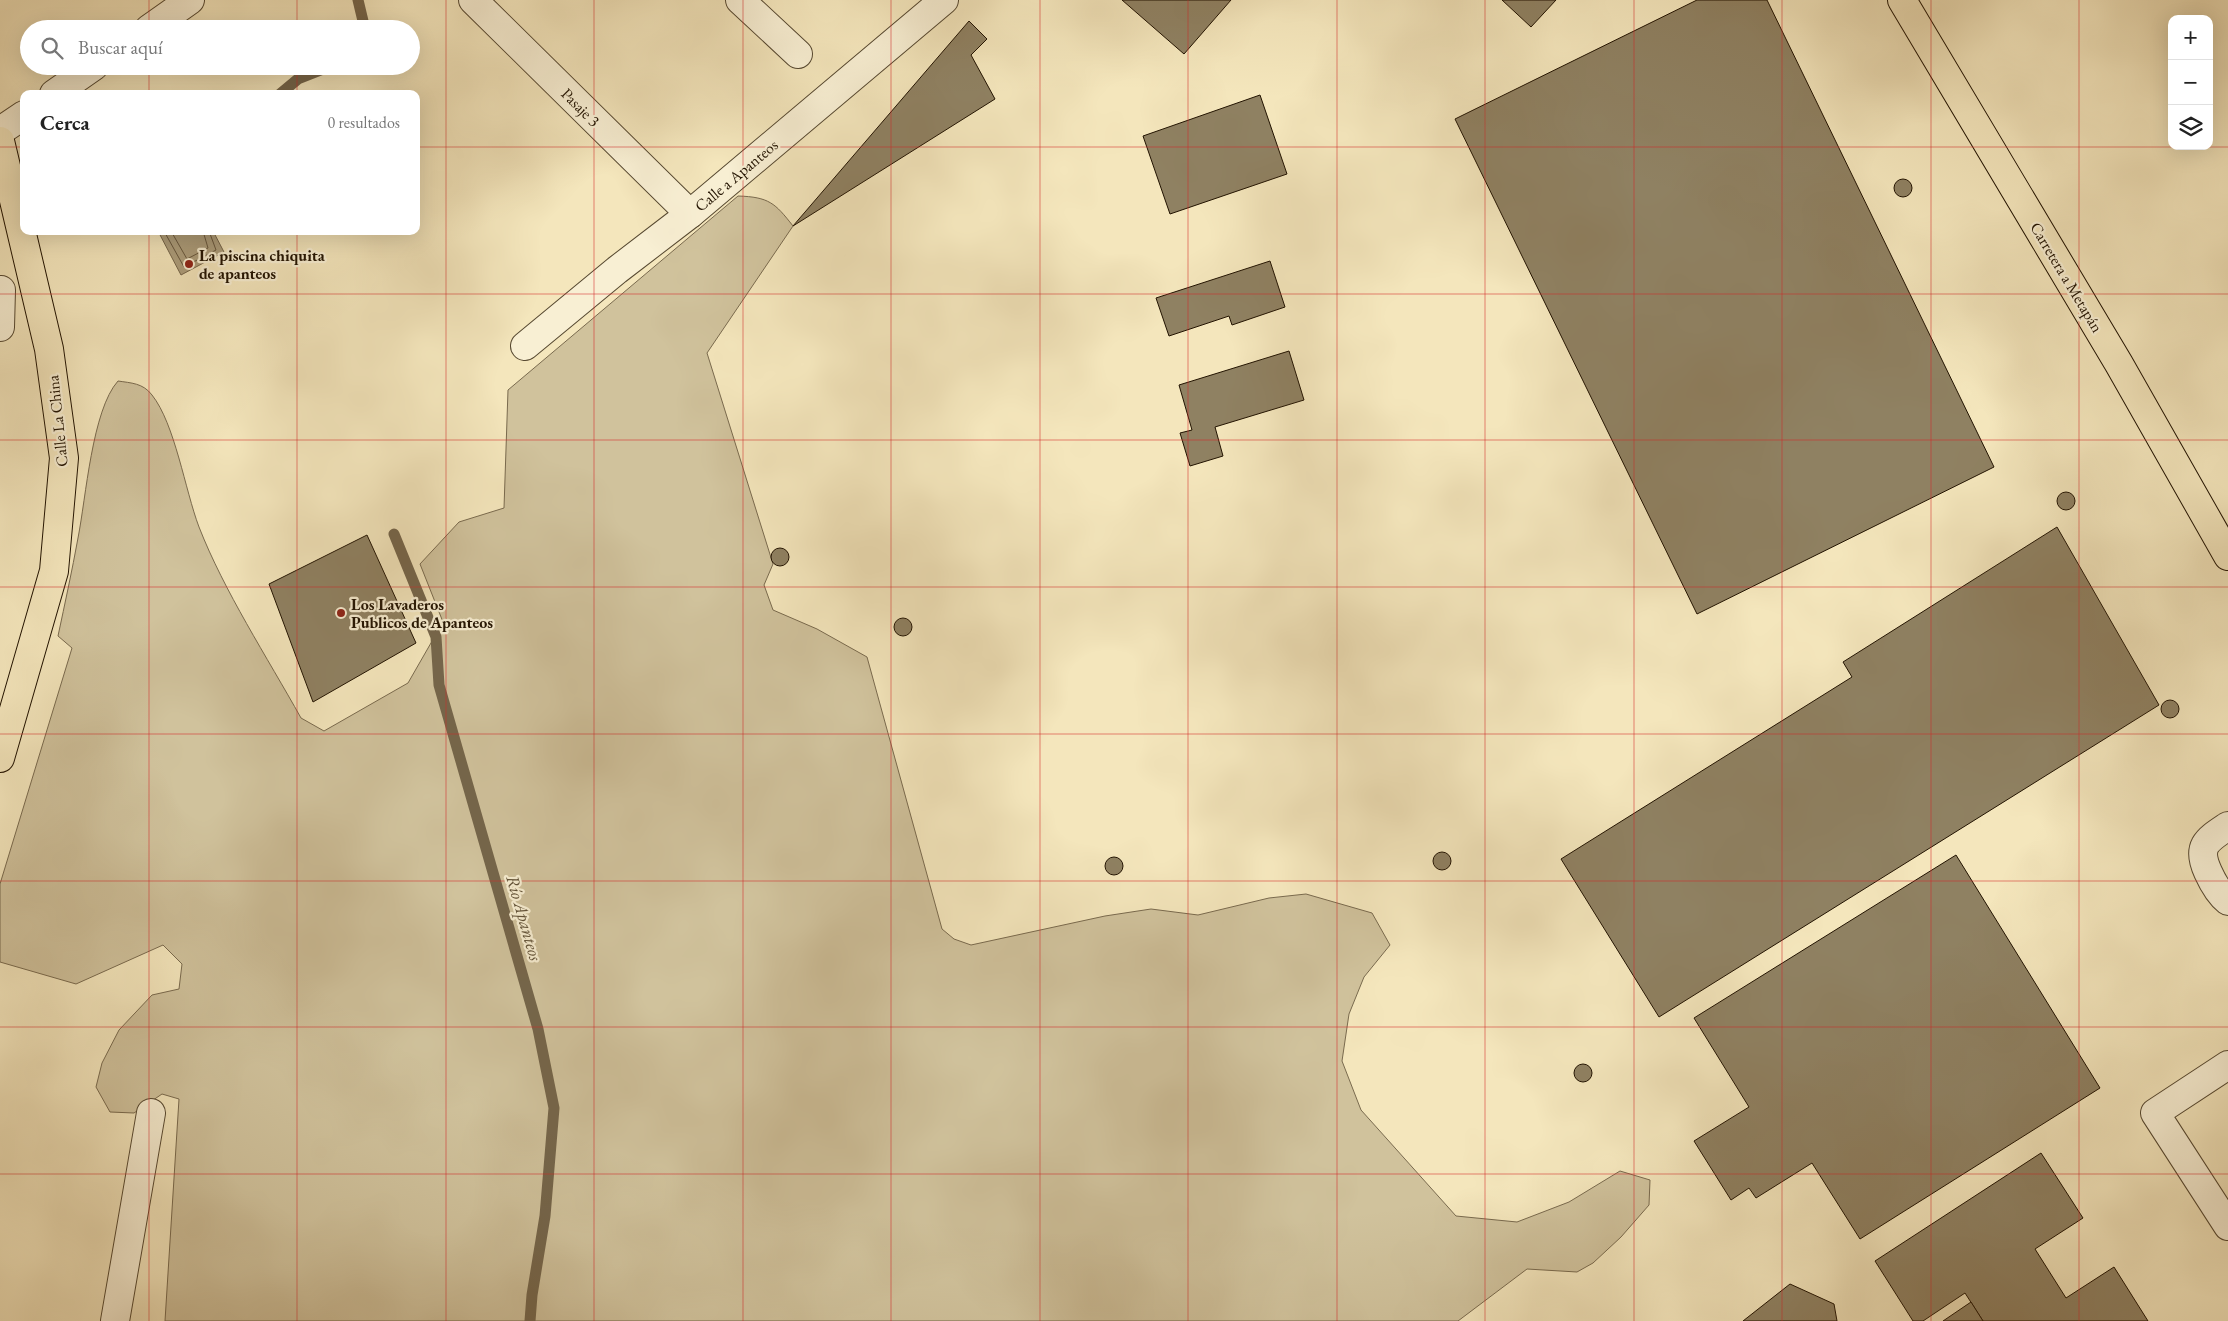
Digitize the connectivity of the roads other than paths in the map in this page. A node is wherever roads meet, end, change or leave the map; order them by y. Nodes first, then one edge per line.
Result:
1 (190, 0) edge
2 (473, 0) edge
3 (740, 0) edge
4 (944, 0) edge
5 (1902, 0) edge
6 (161, 20) edge
7 (798, 54) dead end
8 (81, 75) edge
9 (60, 90) edge
10 (20, 118) edge
11 (0, 131) edge
12 (0, 141) edge
13 (690, 214) junction
14 (20, 226) edge
15 (22, 235) edge
16 (1, 290) edge
17 (0, 327) edge
18 (525, 346) dead end
19 (2228, 556) edge
20 (0, 758) edge
21 (2228, 826) edge
22 (2228, 901) edge
23 (2228, 1065) edge
24 (151, 1113) dead end
25 (2228, 1226) edge
26 (115, 1321) edge

1 - 6 street
2 - 13 street, Pasaje 3
3 - 7 street
4 - 13 street, Calle a Apanteos
5 - 19 main road, Carretera a Metapán
8 - 9 street
10 - 11 street
12 - 14 main road, Calle La China
13 - 18 street, Calle a Apanteos
15 - 20 main road, Calle La China
16 - 17 street
21 - 22 street
23 - 25 street
24 - 26 street

